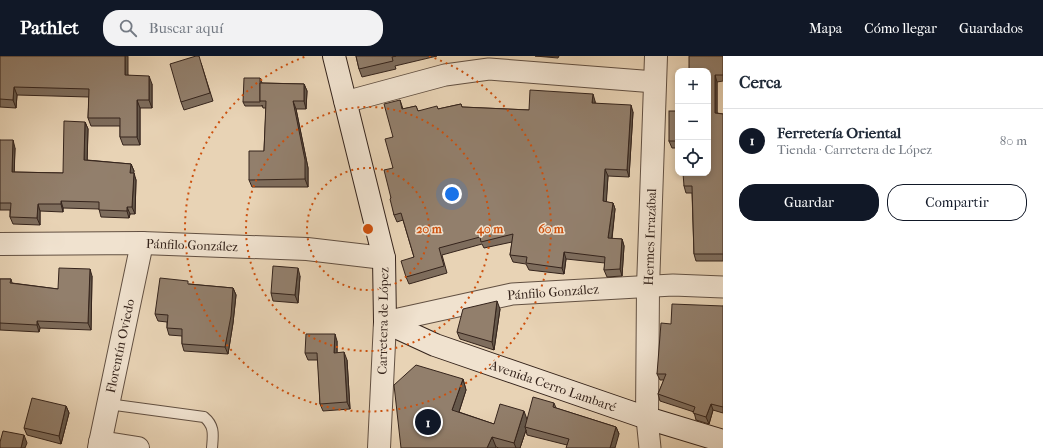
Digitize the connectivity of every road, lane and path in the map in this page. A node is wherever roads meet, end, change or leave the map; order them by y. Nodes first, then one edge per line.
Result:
1 (334, 56) edge
2 (656, 56) edge
3 (655, 82) junction
4 (345, 102) junction
5 (142, 243) junction
6 (0, 244) edge
7 (384, 258) junction
8 (648, 287) junction
9 (723, 287) edge
10 (385, 322) junction
11 (108, 404) junction
12 (647, 418) junction
13 (723, 441) edge
14 (100, 445) edge
15 (138, 448) edge
16 (212, 448) edge
17 (379, 448) edge
18 (650, 448) edge

1 - 4 street, Carretera de López
2 - 3 street, Hermes Irrazábal
3 - 4 street
3 - 8 street, Hermes Irrazábal
4 - 7 street, Carretera de López
5 - 6 street, Pánfilo González
5 - 7 street, Pánfilo González
5 - 11 street, Florentín Oviedo
7 - 10 street, Carretera de López
8 - 9 street, Pánfilo González
8 - 10 street, Pánfilo González
8 - 12 street, Hermes Irrazábal
10 - 12 street, Avenida Cerro Lambaré
10 - 17 street, Carretera de López
11 - 14 street, Florentín Oviedo
11 - 16 lane
12 - 13 street, Avenida Cerro Lambaré
12 - 18 street
14 - 15 street

